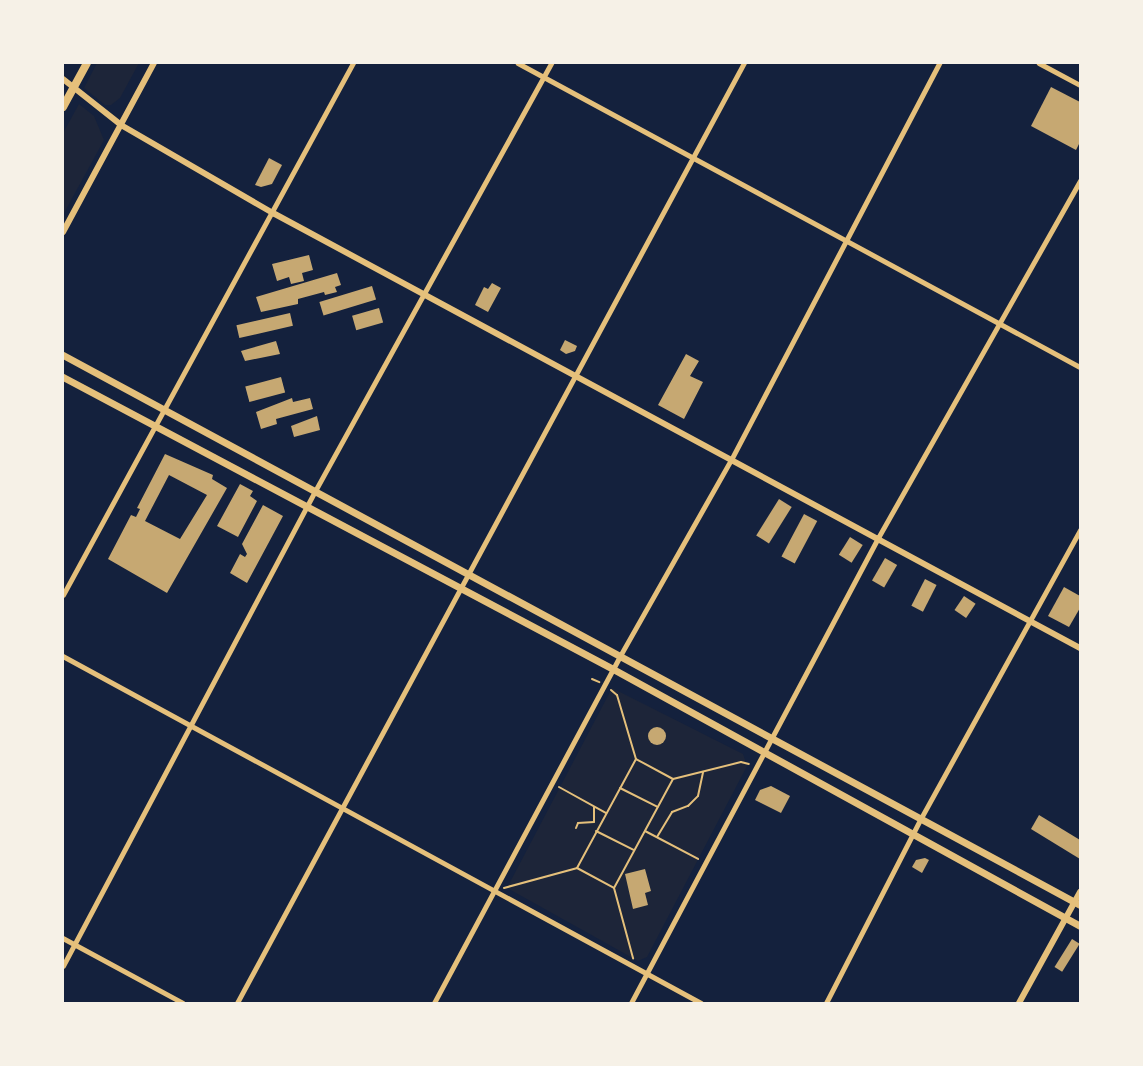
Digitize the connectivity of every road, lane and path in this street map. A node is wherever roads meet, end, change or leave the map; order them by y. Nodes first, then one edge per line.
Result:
1 (154, 63) edge
2 (353, 63) edge
3 (518, 63) edge
4 (551, 63) edge
5 (744, 63) edge
6 (939, 63) edge
7 (1039, 63) edge
8 (85, 67) edge
9 (543, 77) junction
10 (63, 80) edge
11 (1080, 85) edge
12 (64, 105) edge
13 (121, 125) junction
14 (695, 158) junction
15 (1080, 181) edge
16 (273, 213) junction
17 (63, 232) edge
18 (847, 241) junction
19 (425, 294) junction
20 (999, 324) junction
21 (63, 355) edge
22 (1080, 367) edge
23 (578, 376) junction
24 (63, 377) edge
25 (164, 409) junction
26 (156, 425) junction
27 (730, 460) junction
28 (314, 493) junction
29 (307, 506) junction
30 (1080, 530) edge
31 (878, 538) junction
32 (466, 576) junction
33 (460, 588) junction
34 (63, 595) edge
35 (1030, 618) junction
36 (1080, 648) edge
37 (63, 656) edge
38 (620, 656) junction
39 (613, 669) junction
40 (592, 679) dead end
41 (604, 686) junction
42 (191, 727) junction
43 (772, 739) junction
44 (765, 753) junction
45 (636, 759) junction
46 (757, 766) junction
47 (703, 773) junction
48 (673, 779) junction
49 (552, 784) junction
50 (620, 788) junction
51 (594, 807) junction
52 (658, 807) junction
53 (342, 808) junction
54 (606, 813) junction
55 (920, 820) junction
56 (576, 828) dead end
57 (596, 831) junction
58 (645, 831) junction
59 (913, 835) junction
60 (657, 837) junction
61 (635, 850) junction
62 (706, 863) junction
63 (577, 868) junction
64 (614, 888) junction
65 (495, 890) junction
66 (1080, 892) edge
67 (1077, 904) edge
68 (1065, 918) junction
69 (1080, 926) edge
70 (63, 938) edge
71 (75, 945) junction
72 (63, 966) edge
73 (635, 968) junction
74 (646, 974) junction
75 (183, 1003) edge
76 (237, 1003) edge
77 (434, 1003) edge
78 (631, 1003) edge
79 (701, 1003) edge
80 (826, 1003) edge
81 (1019, 1003) edge

1 - 13 street
2 - 16 street
3 - 9 street
4 - 9 street
5 - 14 street
6 - 18 street
7 - 11 street
8 - 12 highway
9 - 14 street
9 - 19 street
10 - 13 street
13 - 16 street
13 - 17 street
14 - 18 street
14 - 23 street
15 - 20 street
16 - 19 street
16 - 25 street
18 - 20 street
18 - 27 street
19 - 23 street
19 - 28 street
20 - 22 street
20 - 31 street
21 - 25 main road
23 - 27 street
23 - 32 street
24 - 26 main road
25 - 26 street
25 - 28 main road
26 - 29 main road
26 - 34 street
27 - 31 street
27 - 38 street
28 - 29 street
28 - 32 main road
29 - 33 main road
29 - 42 street
30 - 35 street
31 - 35 street
31 - 43 street
32 - 33 street
32 - 38 main road
33 - 39 main road
33 - 53 street
35 - 36 street
35 - 55 street
37 - 42 street
38 - 39 street
38 - 43 main road
39 - 41 street
39 - 44 main road
40 - 41 path
41 - 45 path
41 - 49 street
42 - 53 street
42 - 71 street
43 - 44 street
43 - 55 main road
44 - 46 street
44 - 59 main road
45 - 48 path
45 - 50 path
46 - 47 path
46 - 62 street
47 - 48 path
47 - 60 path
48 - 52 path
49 - 51 path
49 - 65 street
50 - 52 path
50 - 54 path
51 - 54 path
51 - 56 path
52 - 58 path
53 - 65 street
53 - 76 street
54 - 57 path
55 - 59 street
55 - 67 main road
57 - 61 path
57 - 63 path
58 - 60 path
58 - 61 path
59 - 68 main road
59 - 80 street
60 - 62 path
61 - 64 path
62 - 74 street
63 - 64 path
63 - 65 path
64 - 73 path
65 - 73 street
65 - 77 street
66 - 67 street
67 - 68 street
68 - 69 main road
68 - 81 street
70 - 71 street
71 - 72 street
71 - 75 street
73 - 74 street
74 - 78 street
74 - 79 street

